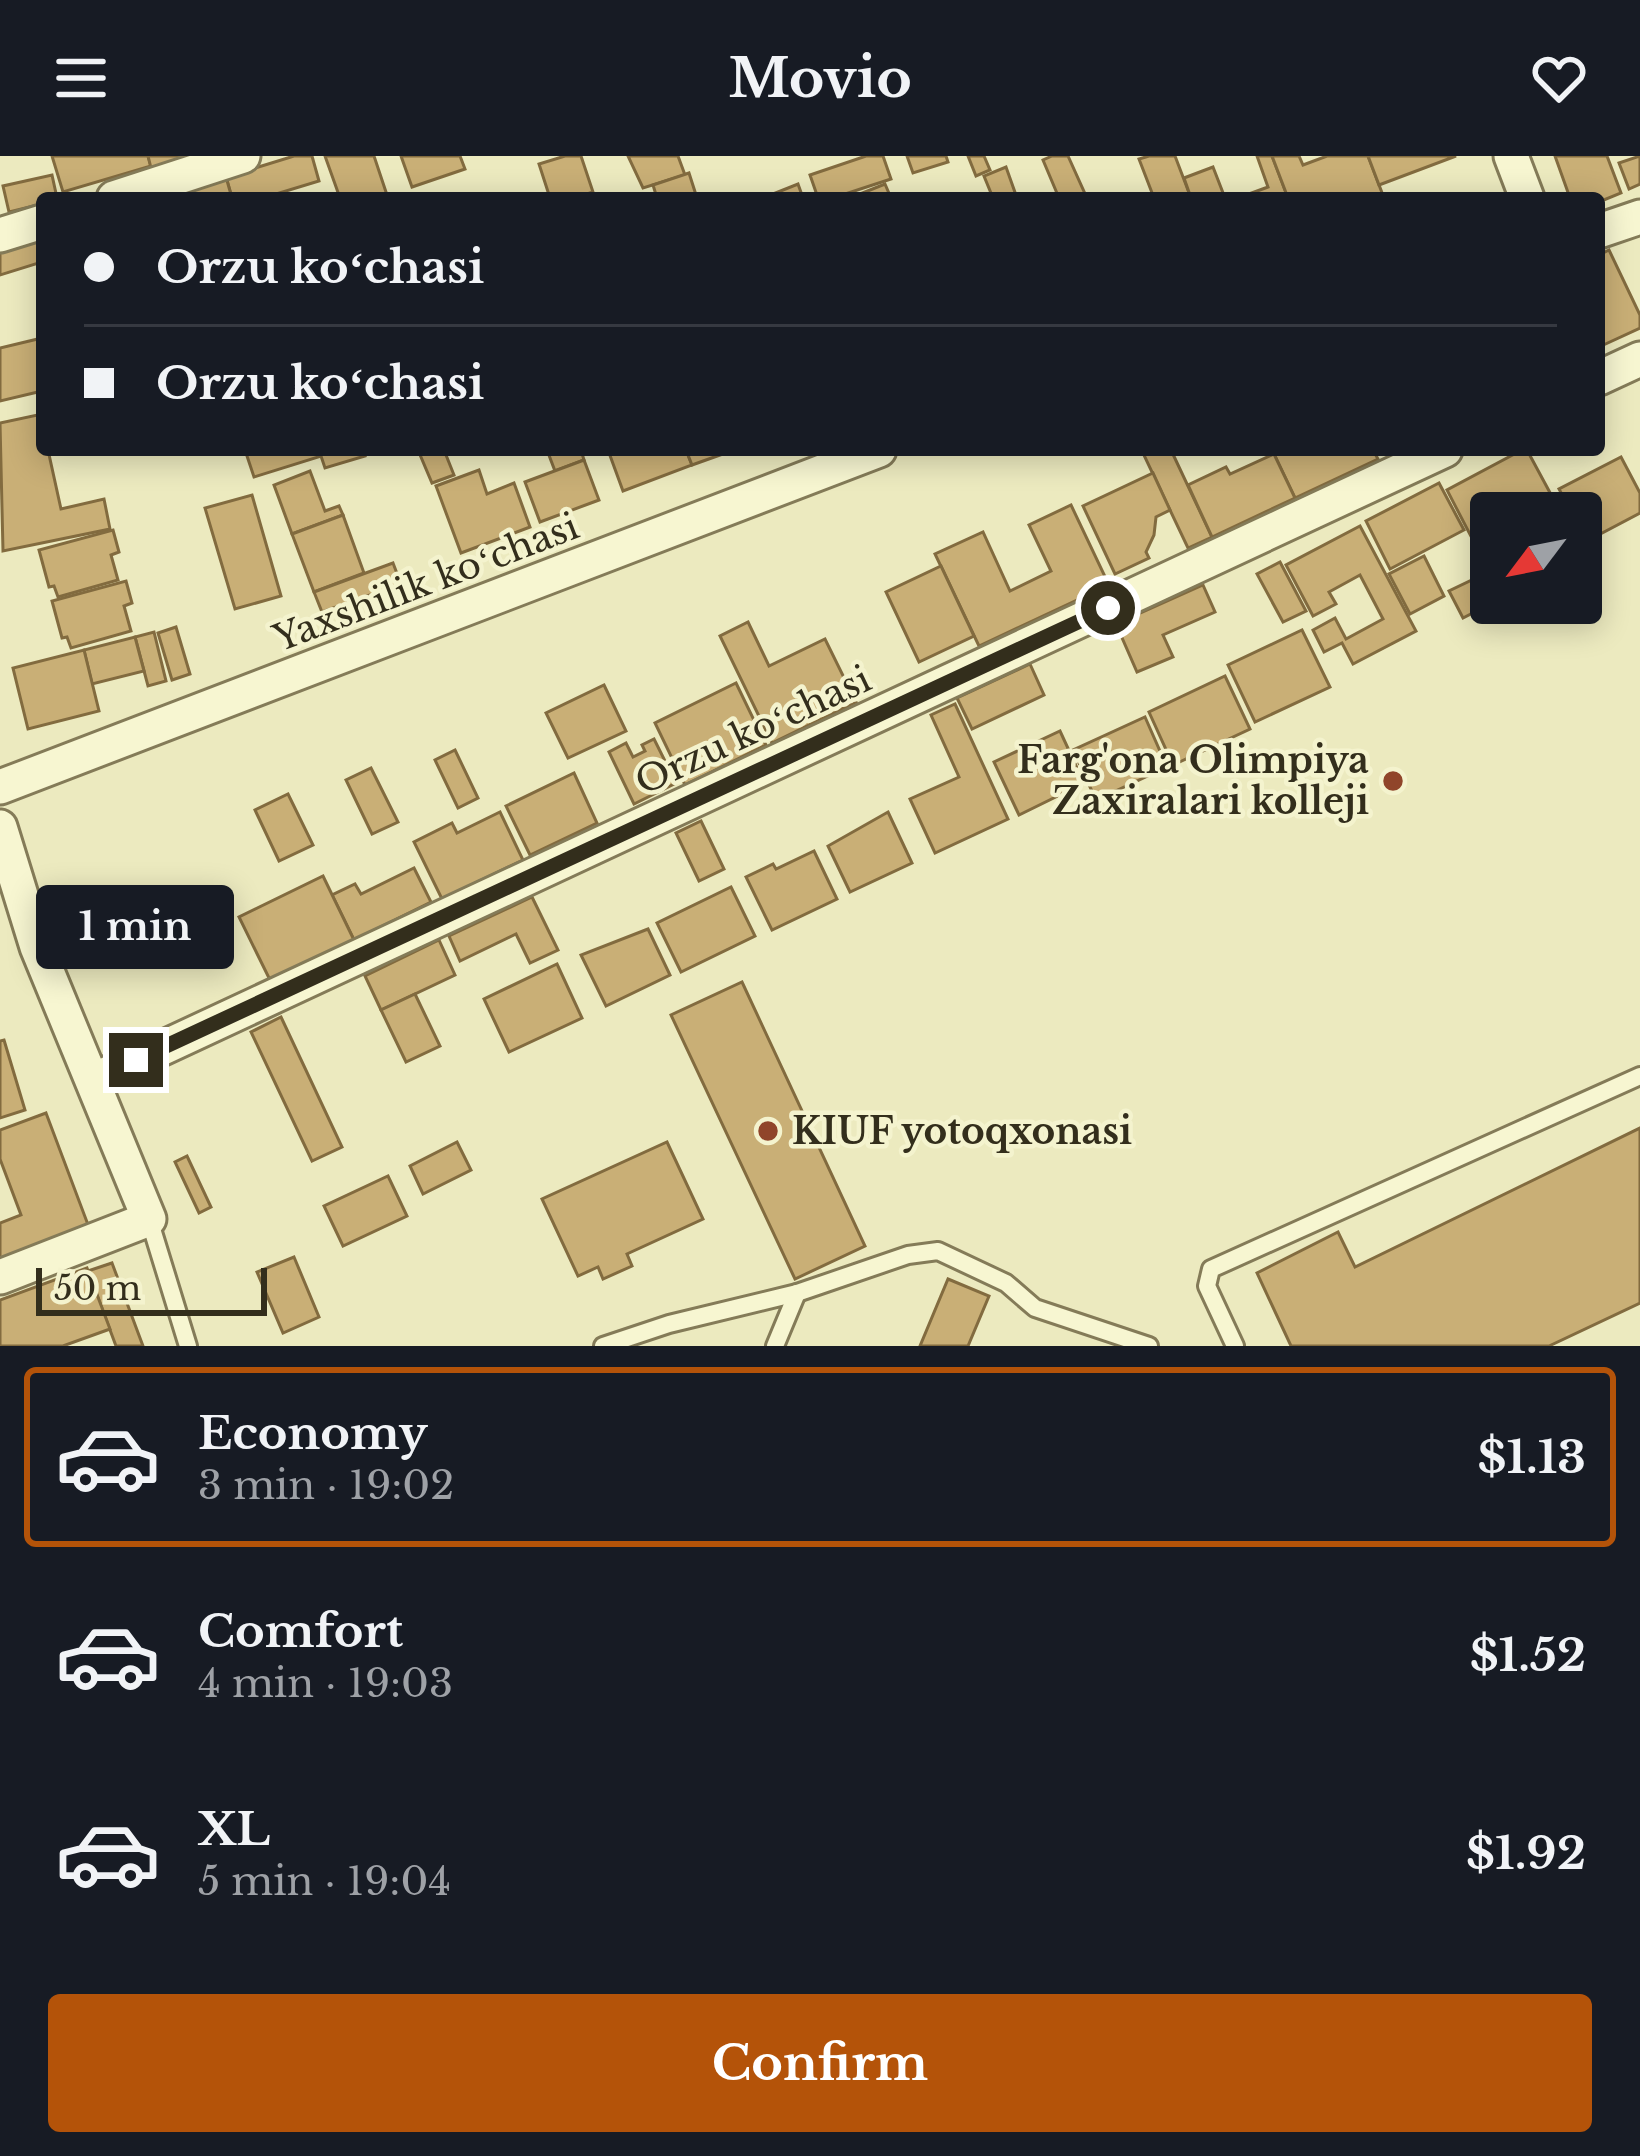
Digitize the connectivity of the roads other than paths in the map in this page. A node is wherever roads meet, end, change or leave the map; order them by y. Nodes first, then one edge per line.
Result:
1 (243, 156) edge
2 (1511, 156) edge
3 (132, 192) edge
4 (1517, 192) edge
5 (1640, 217) edge
6 (36, 224) edge
7 (1605, 229) edge
8 (0, 236) edge
9 (1640, 359) edge
10 (1605, 376) edge
11 (863, 456) edge
12 (1432, 456) edge
13 (0, 787) edge
14 (0, 826) edge
15 (1640, 1076) edge
16 (94, 1080) junction
17 (149, 1219) junction
18 (0, 1277) edge
19 (796, 1293) junction
20 (669, 1324) junction
21 (188, 1346) edge
22 (603, 1346) edge
23 (661, 1346) edge
24 (775, 1346) edge
25 (1149, 1346) edge
26 (1234, 1346) edge

1 - 3 street
2 - 4 street
5 - 7 street
6 - 8 street
9 - 10 street
11 - 13 street, Yaxshilik koʻchasi
12 - 16 street, Orzu koʻchasi
14 - 16 street
15 - 26 lane
16 - 17 street
17 - 18 street
17 - 21 lane
19 - 20 lane
19 - 24 lane
19 - 25 lane
20 - 22 lane
20 - 23 lane

